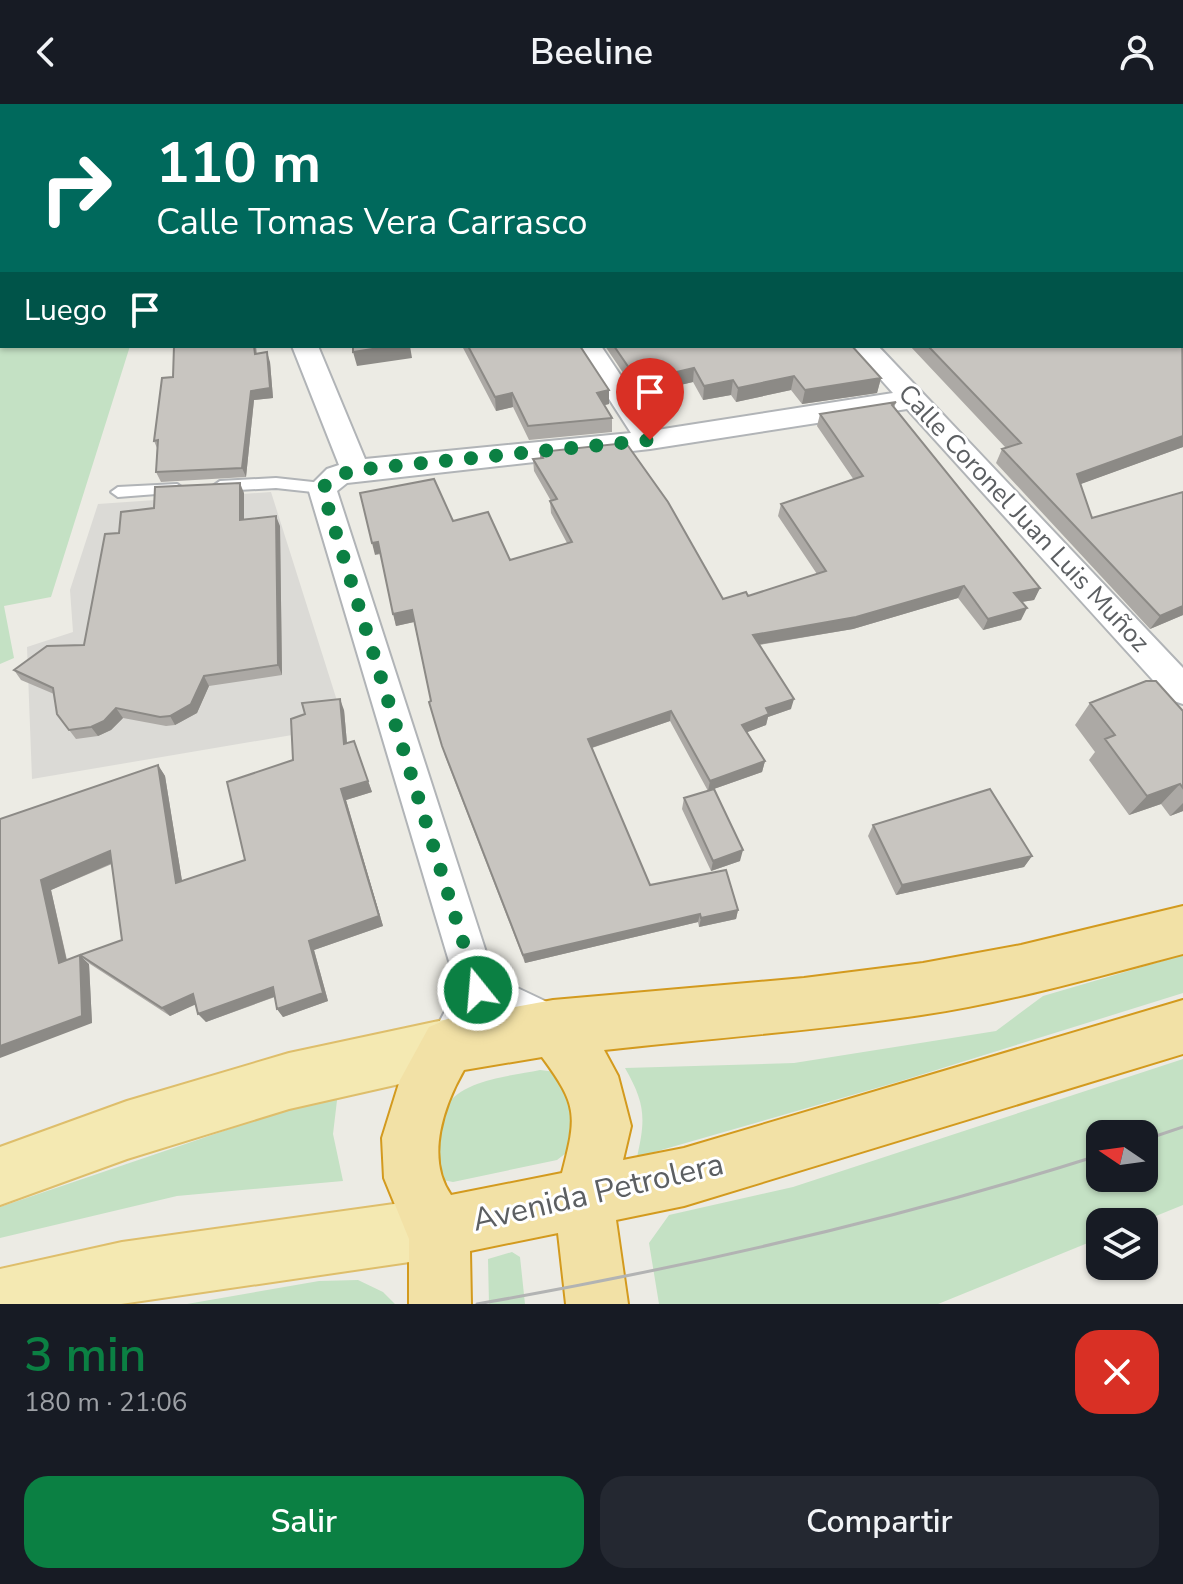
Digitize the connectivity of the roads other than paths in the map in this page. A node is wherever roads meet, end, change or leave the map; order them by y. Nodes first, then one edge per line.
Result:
1 (306, 348) edge
2 (589, 348) edge
3 (866, 348) edge
4 (913, 399) junction
5 (650, 440) junction
6 (355, 470) junction
7 (322, 488) junction
8 (118, 492) dead end
9 (1183, 690) edge
10 (1183, 930) edge
11 (478, 990) junction
12 (553, 1027) junction
13 (1183, 1027) edge
14 (448, 1046) junction
15 (0, 1176) edge
16 (584, 1200) junction
17 (437, 1228) junction
18 (0, 1300) edge
19 (440, 1304) edge
20 (597, 1304) edge

1 - 6 street
2 - 5 street
3 - 4 street, Calle Coronel Juan Luis Muñoz
4 - 5 street
4 - 9 street, Calle Coronel Juan Luis Muñoz
5 - 6 street
6 - 7 street
7 - 8 lane
7 - 11 street
10 - 12 highway
11 - 12 street
11 - 14 street
12 - 14 highway
12 - 16 highway
13 - 16 highway, Avenida Petrolera
14 - 15 main road
14 - 17 highway
16 - 17 highway, Avenida Petrolera
16 - 20 highway
17 - 18 main road, Avenida Petrolera
17 - 19 highway

